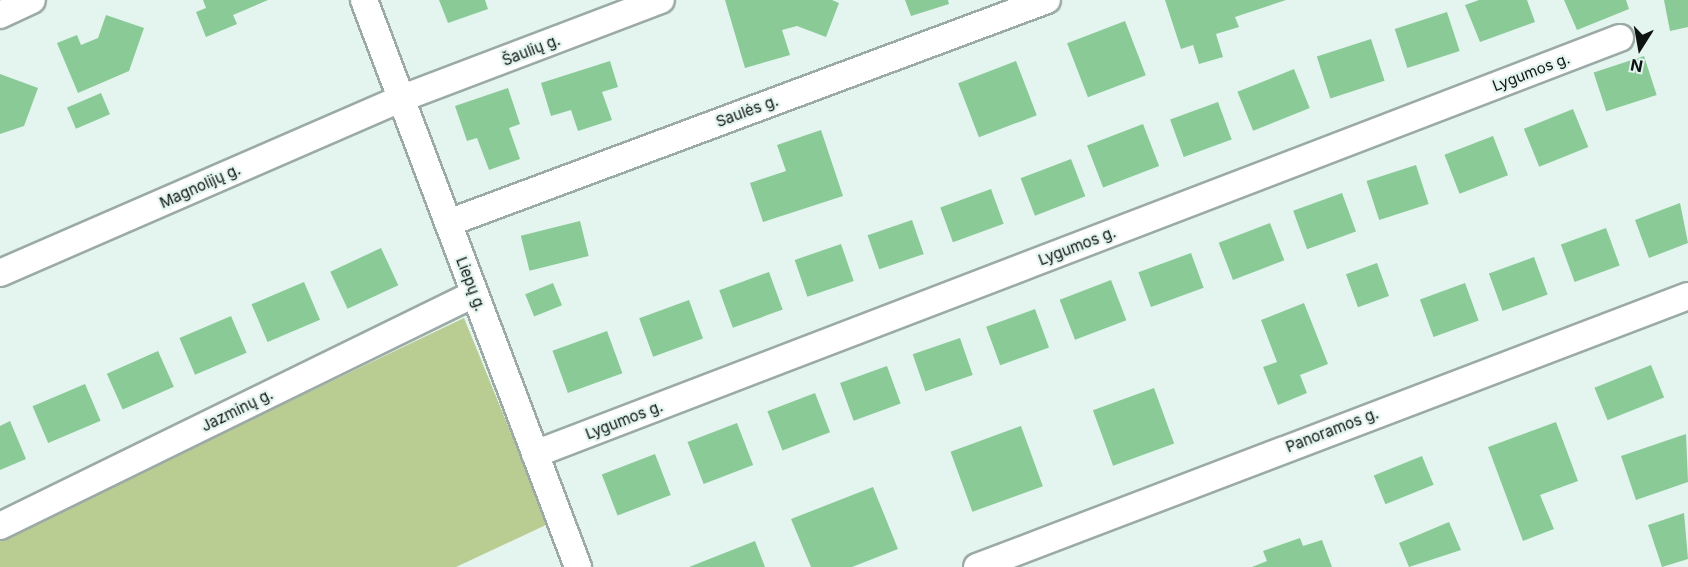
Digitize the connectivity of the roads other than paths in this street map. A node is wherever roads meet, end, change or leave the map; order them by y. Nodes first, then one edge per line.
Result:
1 (32, 0) edge
2 (364, 0) edge
3 (661, 0) edge
4 (1047, 0) edge
5 (0, 15) edge
6 (1620, 38) dead end
7 (400, 99) junction
8 (448, 223) junction
9 (0, 273) edge
10 (474, 294) junction
11 (1688, 296) edge
12 (535, 454) junction
13 (0, 526) edge
14 (578, 567) edge
15 (977, 567) edge

1 - 5 street
2 - 7 street, Liepų g.
3 - 7 street, Šaulių g.
4 - 8 street, Saulės g.
6 - 12 street, Lygumos g.
7 - 8 street, Liepų g.
7 - 9 street, Magnolijų g.
8 - 10 street, Liepų g.
10 - 12 street, Liepų g.
10 - 13 street, Jazminų g.
11 - 15 street, Panoramos g.
12 - 14 street, Liepų g.

